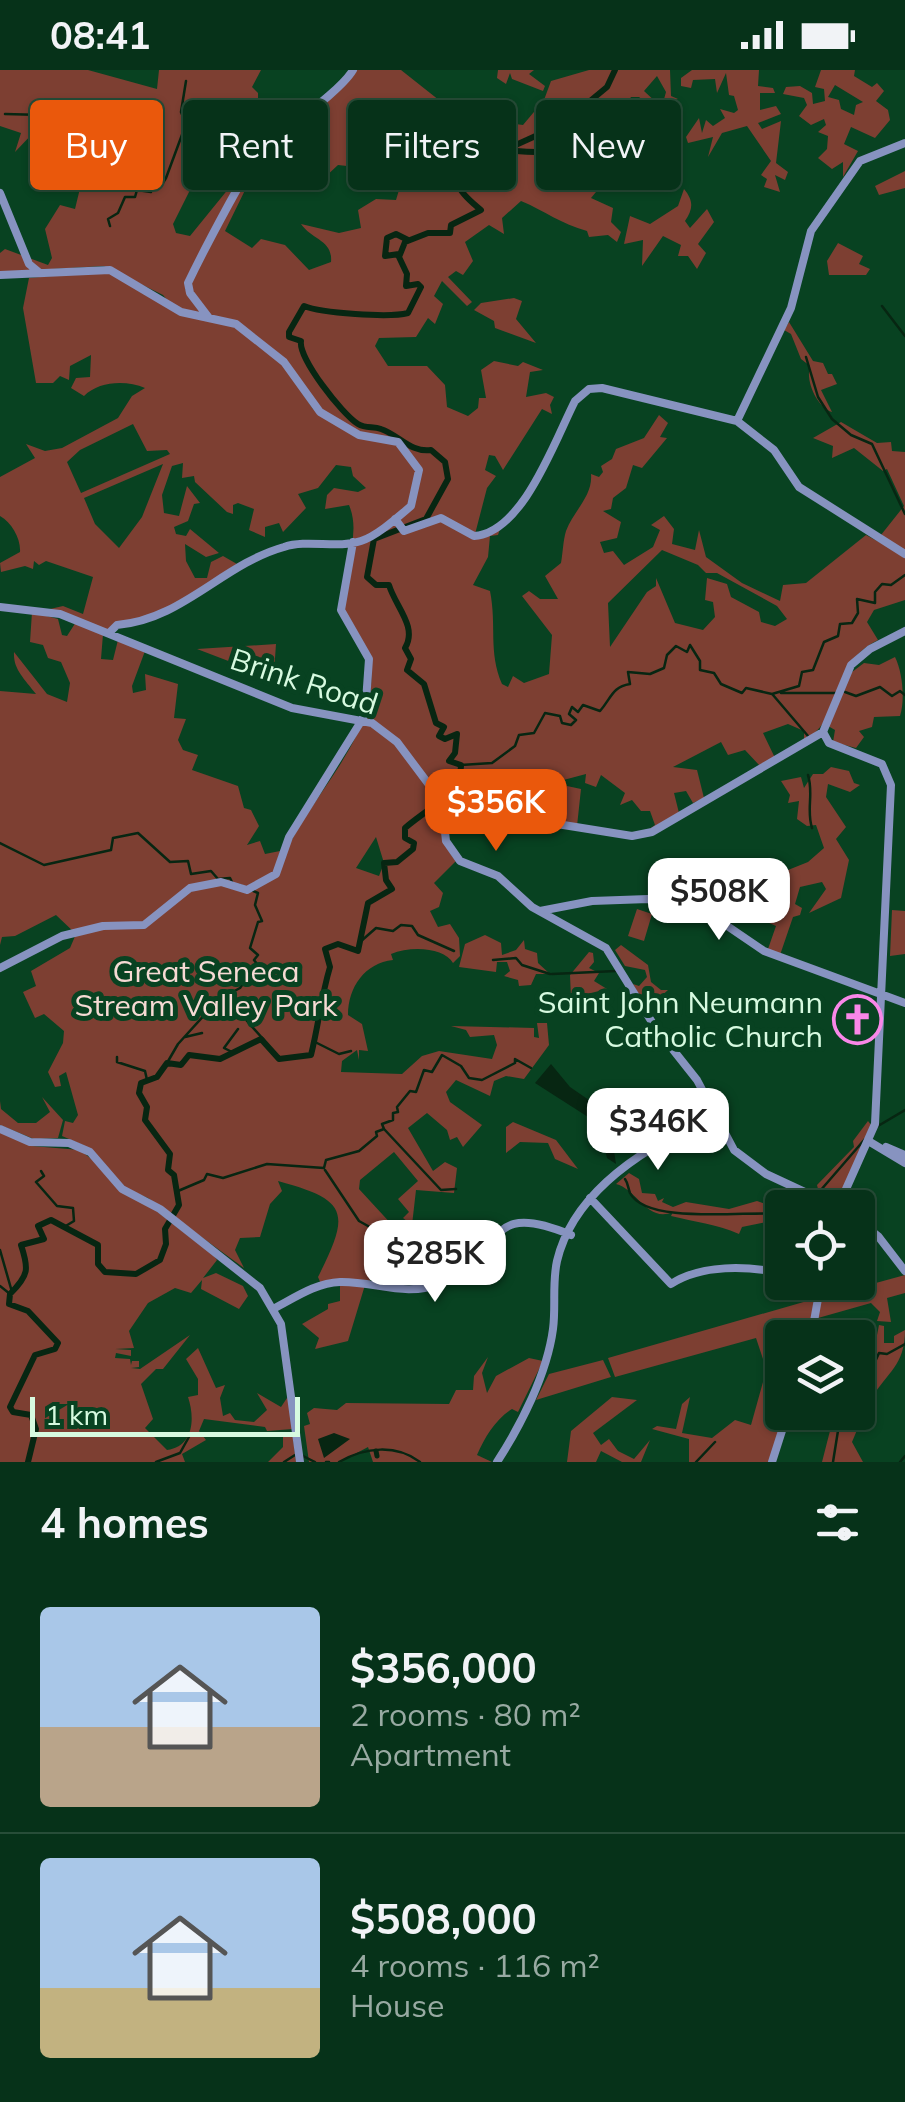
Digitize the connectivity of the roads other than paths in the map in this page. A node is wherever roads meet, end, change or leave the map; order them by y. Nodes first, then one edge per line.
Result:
1 (352, 70) edge
2 (905, 143) edge
3 (0, 193) edge
4 (45, 274) junction
5 (0, 275) edge
6 (209, 318) junction
7 (738, 421) junction
8 (395, 519) junction
9 (353, 542) junction
10 (905, 554) edge
11 (0, 606) edge
12 (905, 632) edge
13 (109, 633) junction
14 (363, 720) junction
15 (823, 732) junction
16 (439, 801) junction
17 (540, 911) junction
18 (0, 968) edge
19 (882, 997) junction
20 (905, 1002) edge
21 (716, 1117) junction
22 (0, 1129) edge
23 (872, 1143) junction
24 (905, 1156) edge
25 (905, 1163) edge
26 (801, 1190) edge
27 (847, 1190) edge
28 (592, 1200) junction
29 (569, 1234) junction
30 (875, 1234) edge
31 (905, 1270) edge
32 (765, 1271) edge
33 (275, 1308) junction
34 (782, 1430) edge
35 (300, 1458) edge
36 (499, 1462) edge
37 (772, 1462) edge

1 - 6 street
2 - 7 street
3 - 4 street
4 - 5 street
4 - 6 street
6 - 8 street
7 - 8 street
7 - 10 street
8 - 9 street
9 - 13 street
9 - 14 street
11 - 13 street, Brink Road
12 - 15 street
13 - 14 street, Brink Road
14 - 16 street, Brink Road
14 - 18 street
15 - 16 street
15 - 19 street
16 - 17 street
17 - 19 street
17 - 21 street
19 - 20 street
19 - 23 street
21 - 26 street
21 - 28 street
22 - 33 street
23 - 24 street
23 - 25 street
23 - 27 street
28 - 29 street
28 - 32 street
29 - 33 street
29 - 36 street
30 - 31 street
33 - 35 street
34 - 37 street

